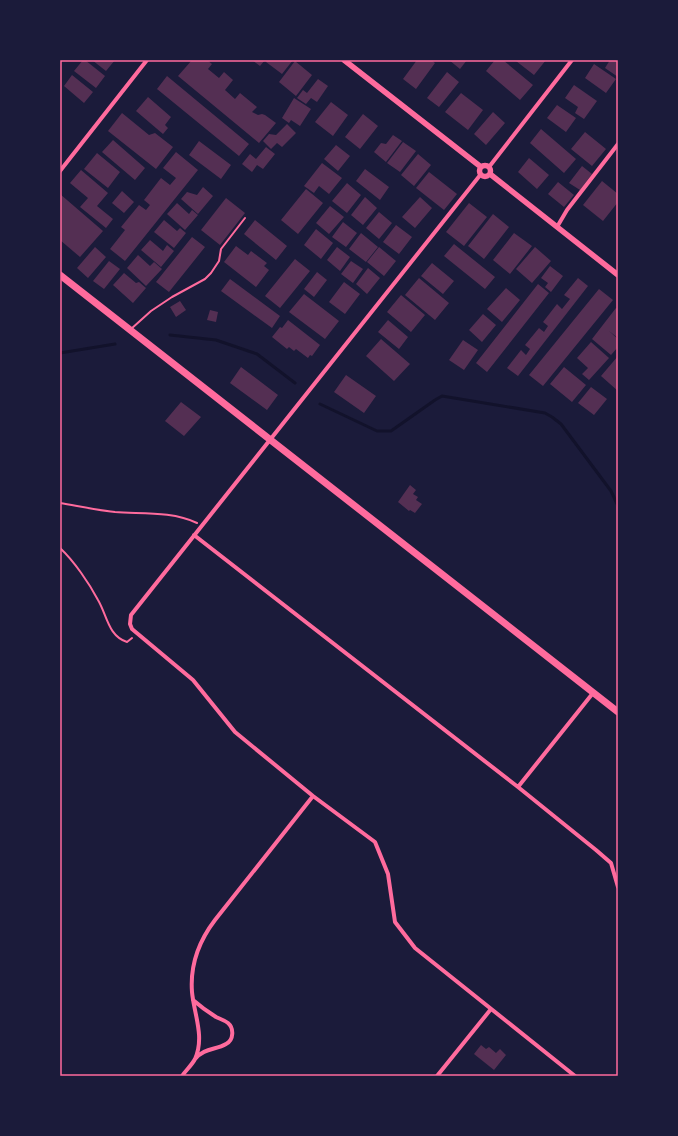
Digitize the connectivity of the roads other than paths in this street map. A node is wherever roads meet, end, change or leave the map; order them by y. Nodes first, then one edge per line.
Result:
1 (148, 60) edge
2 (344, 60) edge
3 (572, 60) edge
4 (618, 144) edge
5 (481, 167) junction
6 (489, 167) junction
7 (60, 171) edge
8 (481, 174) junction
9 (490, 174) junction
10 (245, 218) dead end
11 (557, 227) junction
12 (60, 275) edge
13 (618, 275) edge
14 (130, 330) junction
15 (271, 440) junction
16 (194, 535) junction
17 (594, 693) junction
18 (618, 712) edge
19 (518, 787) junction
20 (313, 796) junction
21 (618, 887) edge
22 (193, 1000) junction
23 (491, 1010) junction
24 (193, 1062) junction
25 (182, 1076) edge
26 (437, 1076) edge
27 (575, 1076) edge

1 - 7 street
2 - 5 street
3 - 6 street
4 - 11 street
5 - 6 street
5 - 8 street
6 - 9 street
8 - 9 street
8 - 15 street
9 - 11 street
10 - 14 lane
11 - 13 street
12 - 14 highway
14 - 15 highway
15 - 16 street
15 - 17 highway
16 - 19 street
16 - 20 street
17 - 18 highway
17 - 19 street
19 - 21 street
20 - 22 street
20 - 23 street
22 - 24 street
22 - 24 street
23 - 26 street
23 - 27 street
24 - 25 street

